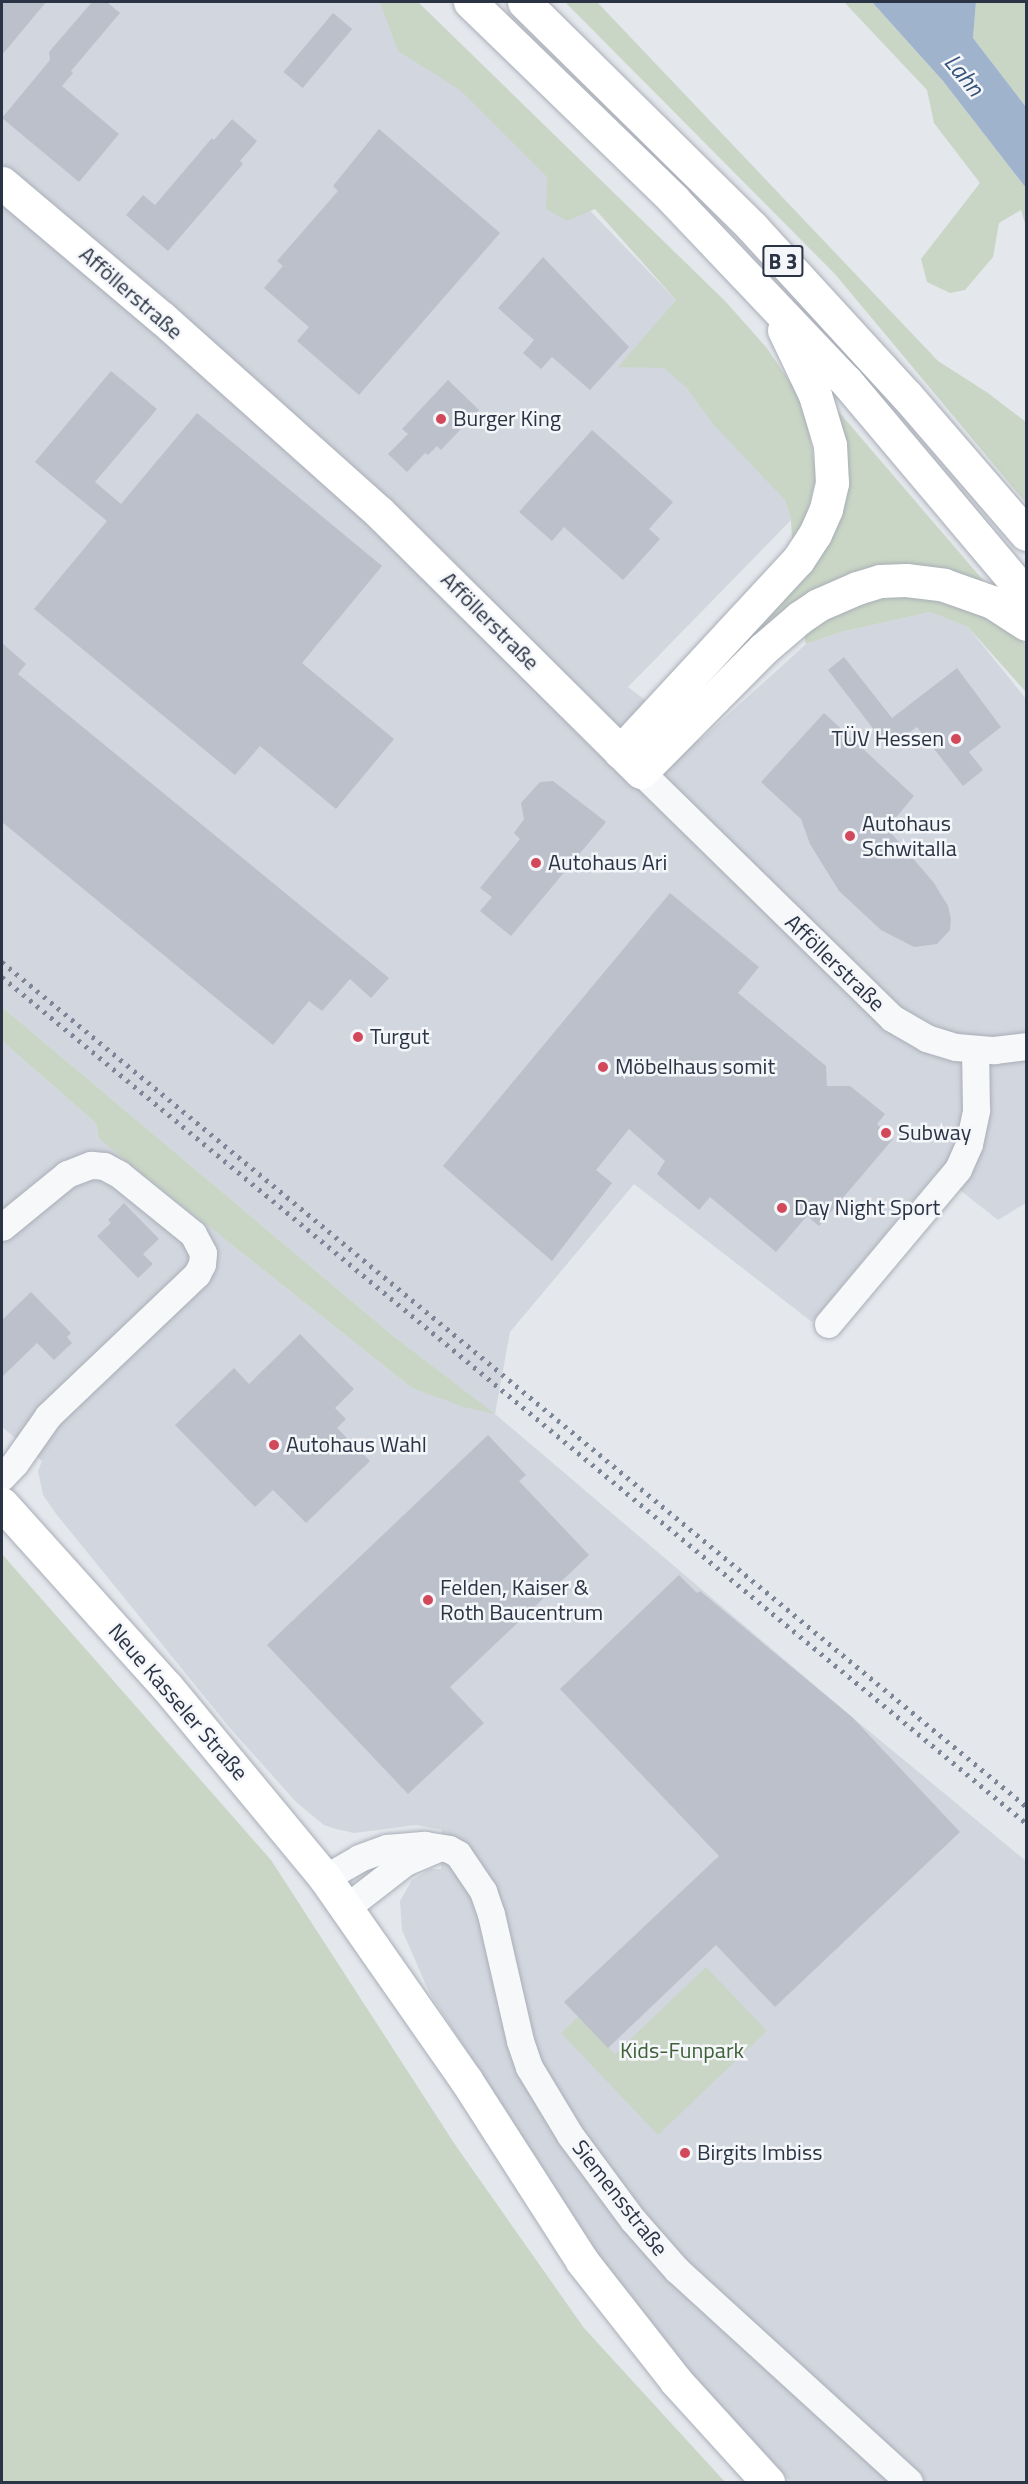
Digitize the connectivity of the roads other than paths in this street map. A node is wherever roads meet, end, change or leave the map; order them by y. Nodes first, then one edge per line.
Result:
1 (470, 2) edge
2 (524, 2) edge
3 (2, 183) edge
4 (773, 307) junction
5 (1026, 534) edge
6 (1026, 595) edge
7 (1026, 624) edge
8 (631, 762) junction
9 (1026, 1046) edge
10 (975, 1049) junction
11 (2, 1227) edge
12 (828, 1324) dead end
13 (42, 1422) junction
14 (2, 1452) edge
15 (2, 1477) edge
16 (2, 1504) edge
17 (440, 1847) junction
18 (325, 1878) junction
19 (347, 1907) junction
20 (768, 2482) edge
21 (909, 2482) edge

1 - 4 main road, B 3
2 - 5 main road, B 3
3 - 8 main road, Afföllerstraße
4 - 6 main road, B 3
4 - 8 main road
7 - 8 main road
8 - 10 street, Afföllerstraße
9 - 10 street, Afföllerstraße
10 - 12 street
11 - 13 street
13 - 14 street
13 - 15 street
16 - 18 main road, Neue Kasseler Straße
17 - 18 street
17 - 19 street
17 - 21 street, Siemensstraße
18 - 19 main road, Neue Kasseler Straße
19 - 20 main road, Neue Kasseler Straße

